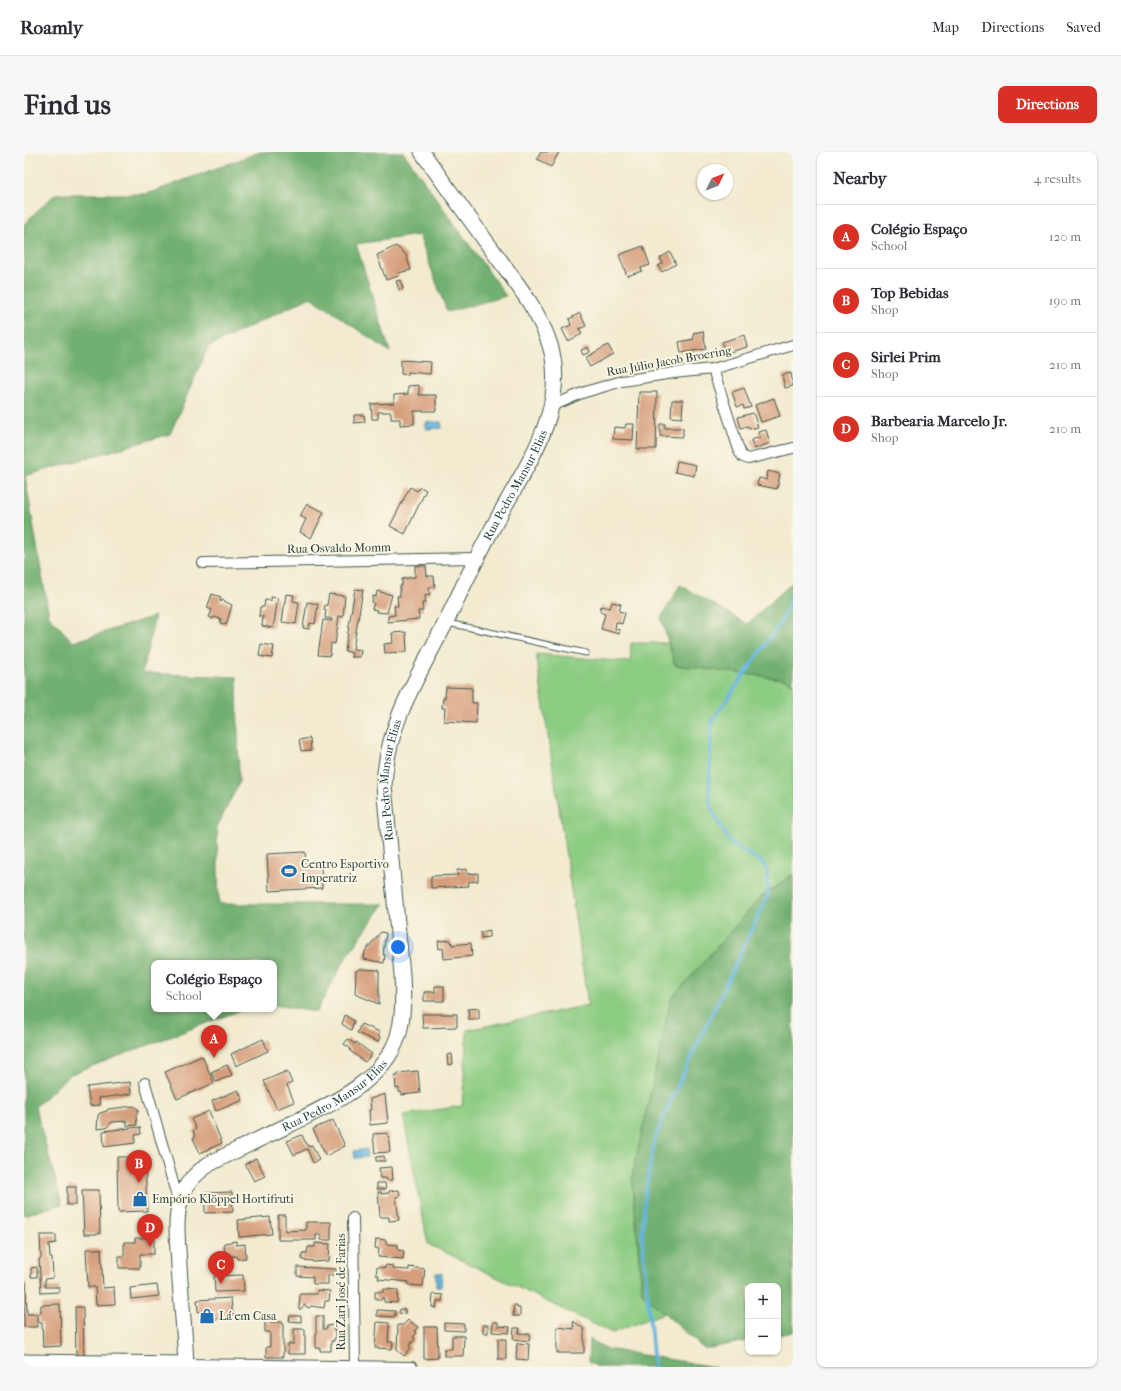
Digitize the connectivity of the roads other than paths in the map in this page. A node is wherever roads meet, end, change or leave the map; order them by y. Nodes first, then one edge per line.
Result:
1 (422, 152) edge
2 (793, 345) edge
3 (713, 369) junction
4 (552, 406) junction
5 (793, 448) edge
6 (476, 558) junction
7 (203, 563) dead end
8 (445, 622) junction
9 (586, 653) dead end
10 (146, 1083) dead end
11 (180, 1206) junction
12 (353, 1218) dead end
13 (24, 1362) edge
14 (186, 1365) edge
15 (355, 1366) junction
16 (412, 1367) edge

1 - 4 main road, Rua Pedro Mansur Elias
2 - 3 street, Rua Júlio Jacob Broering
3 - 4 street, Rua Júlio Jacob Broering
3 - 5 street
4 - 6 main road, Rua Pedro Mansur Elias
6 - 7 street, Rua Osvaldo Momm
6 - 8 main road, Rua Pedro Mansur Elias
8 - 9 lane
8 - 11 main road, Rua Pedro Mansur Elias
10 - 11 street
11 - 14 main road, Rua Pedro Mansur Elias
12 - 15 street, Rua Zari José de Farias
13 - 14 main road
14 - 15 street
15 - 16 street

